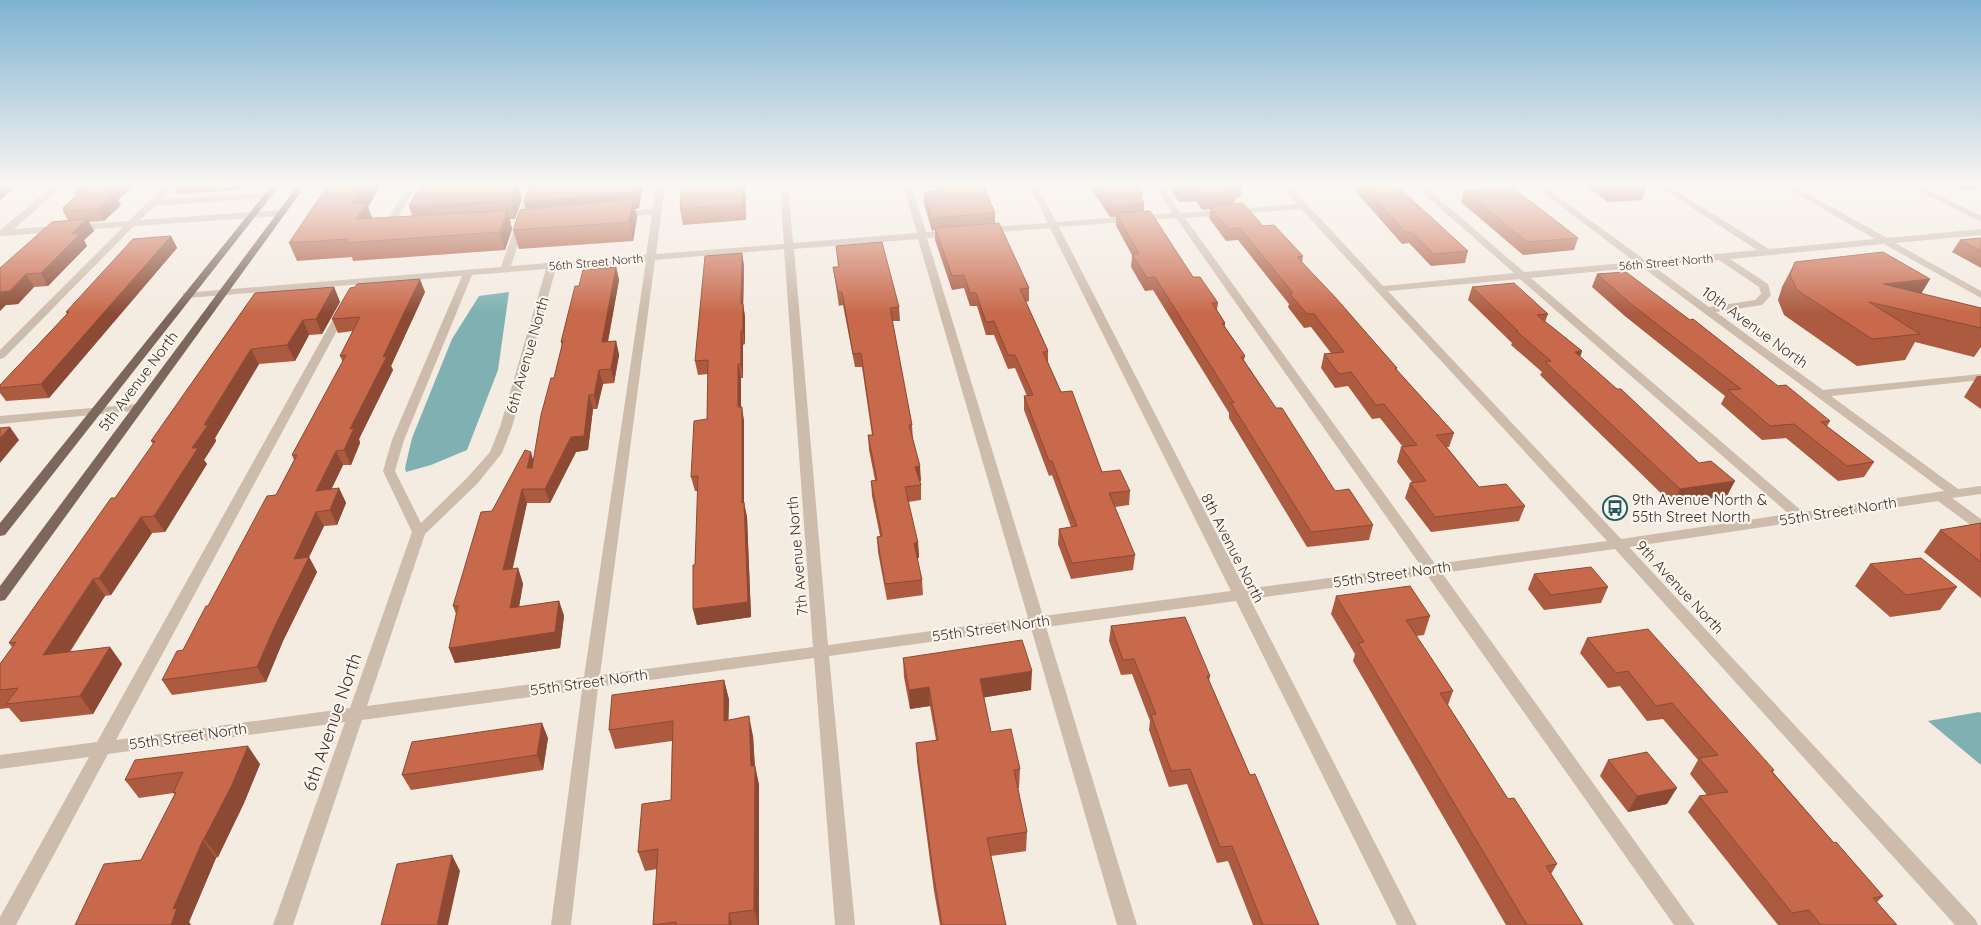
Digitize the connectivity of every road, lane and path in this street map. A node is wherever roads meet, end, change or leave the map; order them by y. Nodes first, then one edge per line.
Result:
1 (78, 228) edge
2 (128, 228) edge
3 (240, 228) edge
4 (269, 228) edge
5 (388, 228) edge
6 (518, 228) edge
7 (656, 228) edge
8 (788, 228) edge
9 (920, 228) edge
10 (1013, 228) edge
11 (1054, 228) edge
12 (1188, 228) edge
13 (1324, 228) edge
14 (1468, 228) edge
15 (1595, 228) edge
16 (1729, 228) edge
17 (1862, 228) edge
18 (396, 230) edge
19 (978, 231) edge
20 (960, 232) edge
21 (1981, 232) edge
22 (2, 234) edge
23 (922, 236) junction
24 (1886, 242) junction
25 (789, 246) junction
26 (653, 252) junction
27 (1768, 253) junction
28 (1721, 257) junction
29 (1644, 264) junction
30 (552, 266) junction
31 (505, 270) junction
32 (468, 272) junction
33 (1523, 276) junction
34 (359, 281) junction
35 (1380, 289) junction
36 (224, 292) junction
37 (187, 295) junction
38 (1981, 295) edge
39 (1706, 310) junction
40 (0, 356) edge
41 (1981, 376) edge
42 (1820, 394) junction
43 (138, 408) junction
44 (95, 411) junction
45 (0, 420) edge
46 (1981, 490) edge
47 (1955, 493) junction
48 (1940, 496) junction
49 (1800, 517) junction
50 (1981, 526) edge
51 (0, 532) edge
52 (419, 532) junction
53 (1618, 544) junction
54 (1431, 569) junction
55 (1239, 595) junction
56 (0, 596) edge
57 (1038, 622) junction
58 (821, 651) junction
59 (591, 682) junction
60 (356, 713) junction
61 (104, 748) junction
62 (0, 762) edge
63 (6, 925) edge
64 (283, 925) edge
65 (561, 925) edge
66 (845, 925) edge
67 (1128, 925) edge
68 (1407, 925) edge
69 (1685, 925) edge
70 (1968, 925) edge

1 - 22 street
2 - 40 street
3 - 37 main road, 5th Avenue North
4 - 36 main road, 5th Avenue North
5 - 18 street
6 - 31 street
7 - 26 street
8 - 25 street, 7th Avenue North
9 - 23 street
10 - 19 street
11 - 55 street, 8th Avenue North
12 - 54 street
13 - 35 street, 9th Avenue North
14 - 33 street
15 - 29 street, 10th Avenue North
16 - 27 street
17 - 24 street
20 - 23 street, 56th Street North
21 - 24 street, 56th Street North
23 - 25 street, 56th Street North
23 - 57 street
24 - 27 street, 56th Street North
24 - 38 street
25 - 26 street, 56th Street North
25 - 58 street, 7th Avenue North
26 - 30 street, 56th Street North
26 - 59 street
27 - 28 street, 56th Street North
28 - 29 street, 56th Street North
28 - 39 street
29 - 33 street, 56th Street North
29 - 39 street, 10th Avenue North
30 - 31 street, 56th Street North
30 - 52 street, 6th Avenue North
31 - 32 street, 56th Street North
32 - 34 street, 56th Street North
32 - 52 street
33 - 35 street, 56th Street North
33 - 49 street
34 - 36 street, 56th Street North
34 - 61 street
35 - 53 street, 9th Avenue North
36 - 37 street, 56th Street North
36 - 43 main road, 5th Avenue North
37 - 44 main road, 5th Avenue North
39 - 42 street, 10th Avenue North
41 - 42 street
42 - 47 street, 10th Avenue North
43 - 44 street
43 - 56 main road, 5th Avenue North
44 - 45 street
44 - 51 main road, 5th Avenue North
46 - 47 street, 55th Street North
47 - 48 street, 55th Street North
48 - 49 street, 55th Street North
48 - 50 street
49 - 53 street, 55th Street North
52 - 60 street, 6th Avenue North
53 - 54 street, 55th Street North
53 - 70 street, 9th Avenue North
54 - 55 street, 55th Street North
54 - 69 street
55 - 57 street, 55th Street North
55 - 68 street, 8th Avenue North
57 - 58 street, 55th Street North
57 - 67 street
58 - 59 street, 55th Street North
58 - 66 street, 7th Avenue North
59 - 60 street, 55th Street North
59 - 65 street
60 - 61 street, 55th Street North
60 - 64 street, 6th Avenue North
61 - 62 street, 55th Street North
61 - 63 street

